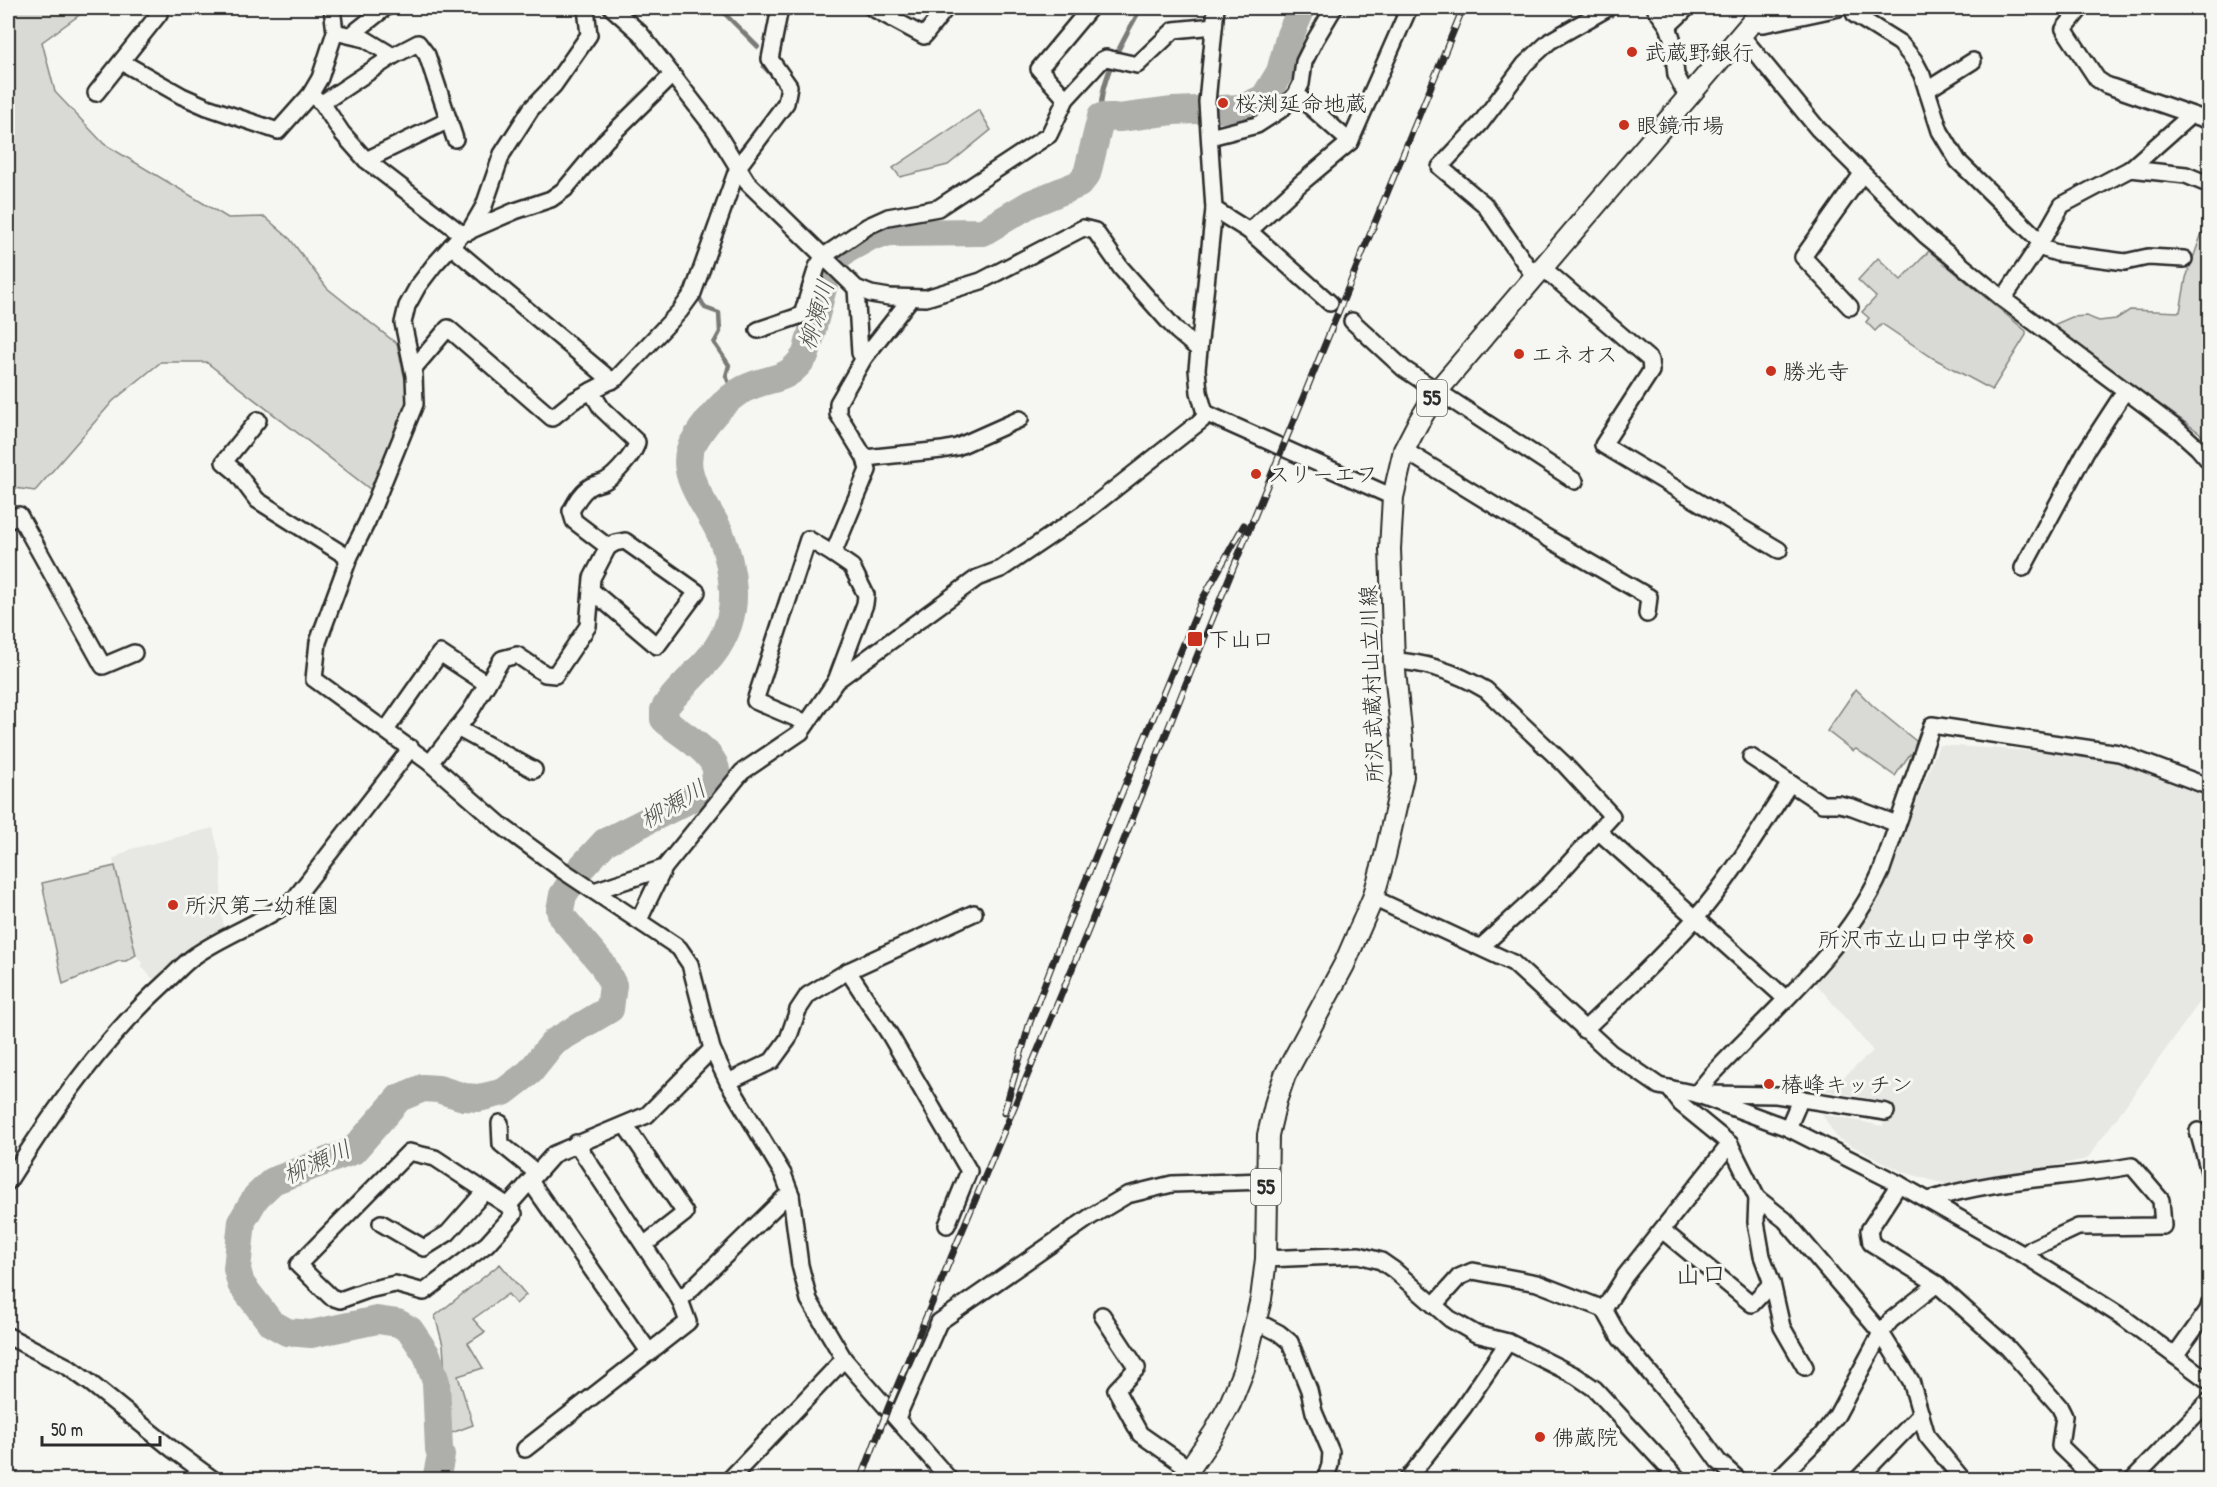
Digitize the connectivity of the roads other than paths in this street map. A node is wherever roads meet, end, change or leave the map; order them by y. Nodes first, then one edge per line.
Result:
1 (332, 8) edge
2 (385, 8) edge
3 (586, 8) edge
4 (612, 8) edge
5 (780, 8) edge
6 (872, 8) edge
7 (946, 8) edge
8 (1090, 8) edge
9 (1216, 8) edge
10 (1334, 8) edge
11 (1409, 8) edge
12 (1608, 8) edge
13 (1655, 8) edge
14 (1687, 8) edge
15 (1764, 8) edge
16 (1839, 8) edge
17 (1852, 8) edge
18 (2081, 8) edge
19 (159, 14) dead end
20 (1215, 26) junction
21 (1668, 26) junction
22 (1744, 29) junction
23 (335, 32) junction
24 (351, 35) junction
25 (393, 56) junction
26 (1973, 61) dead end
27 (122, 62) junction
28 (671, 76) junction
29 (1927, 90) junction
30 (96, 93) dead end
31 (1296, 94) junction
32 (1687, 96) junction
33 (316, 99) junction
34 (1066, 99) junction
35 (2191, 115) junction
36 (449, 120) junction
37 (2210, 122) edge
38 (1210, 130) junction
39 (455, 139) dead end
40 (1350, 142) junction
41 (366, 160) junction
42 (738, 167) junction
43 (2130, 169) junction
44 (1862, 174) junction
45 (2210, 184) edge
46 (1215, 209) junction
47 (1249, 231) junction
48 (461, 237) junction
49 (2039, 244) junction
50 (826, 259) junction
51 (2184, 259) dead end
52 (1538, 272) junction
53 (856, 288) junction
54 (911, 298) junction
55 (2003, 299) junction
56 (1330, 303) dead end
57 (1850, 307) dead end
58 (1352, 321) dead end
59 (758, 330) dead end
60 (1198, 349) junction
61 (864, 358) junction
62 (413, 369) junction
63 (612, 381) junction
64 (1438, 390) junction
65 (2125, 391) junction
66 (591, 392) junction
67 (1205, 413) junction
68 (1020, 418) dead end
69 (258, 420) dead end
70 (1404, 450) junction
71 (866, 458) junction
72 (2210, 462) edge
73 (1575, 481) dead end
74 (1392, 497) junction
75 (8, 521) edge
76 (608, 547) junction
77 (1779, 550) dead end
78 (833, 554) junction
79 (349, 558) junction
80 (2023, 568) dead end
81 (591, 590) junction
82 (1647, 614) dead end
83 (134, 653) dead end
84 (1394, 661) junction
85 (836, 681) junction
86 (487, 684) junction
87 (807, 723) junction
88 (457, 728) junction
89 (386, 730) junction
90 (411, 748) junction
91 (1751, 757) dead end
92 (430, 763) junction
93 (534, 770) dead end
94 (1790, 783) junction
95 (2210, 787) edge
96 (1897, 824) junction
97 (1598, 831) junction
98 (664, 868) junction
99 (594, 891) junction
100 (1373, 898) junction
101 (974, 913) dead end
102 (1695, 918) junction
103 (639, 920) junction
104 (1481, 947) junction
105 (848, 971) junction
106 (1785, 998) junction
107 (1584, 1029) junction
108 (712, 1049) junction
109 (728, 1082) junction
110 (1669, 1088) junction
111 (1696, 1094) junction
112 (1801, 1098) junction
113 (1886, 1112) dead end
114 (500, 1123) dead end
115 (625, 1125) junction
116 (1788, 1128) junction
117 (2198, 1131) dead end
118 (576, 1143) junction
119 (1730, 1144) junction
120 (2210, 1175) edge
121 (534, 1177) junction
122 (1266, 1181) junction
123 (8, 1182) edge
124 (1899, 1184) junction
125 (485, 1191) junction
126 (791, 1194) junction
127 (1757, 1198) junction
128 (1929, 1200) junction
129 (508, 1206) junction
130 (381, 1223) dead end
131 (947, 1225) dead end
132 (1662, 1230) junction
133 (644, 1245) junction
134 (2024, 1255) junction
135 (1266, 1258) junction
136 (1772, 1283) junction
137 (1936, 1284) junction
138 (680, 1300) junction
139 (2210, 1303) edge
140 (1434, 1305) junction
141 (1604, 1309) junction
142 (1101, 1315) dead end
143 (1256, 1321) junction
144 (1881, 1333) junction
145 (8, 1336) edge
146 (1508, 1342) junction
147 (650, 1353) junction
148 (2175, 1356) junction
149 (844, 1359) junction
150 (1804, 1367) dead end
151 (2210, 1382) edge
152 (2210, 1400) edge
153 (1921, 1414) junction
154 (897, 1418) junction
155 (525, 1449) dead end
156 (1186, 1474) edge
157 (1953, 1476) edge
158 (214, 1479) edge
159 (729, 1479) edge
160 (950, 1479) edge
161 (1325, 1479) edge
162 (1407, 1479) edge
163 (1679, 1479) edge
164 (1739, 1479) edge
165 (1780, 1479) edge
166 (1857, 1479) edge
167 (2095, 1479) edge
168 (2132, 1479) edge

1 - 23 street
2 - 24 street
3 - 48 street
4 - 28 street
5 - 42 street
6 - 7 street
8 - 34 street
9 - 20 street
10 - 31 street
11 - 40 street
12 - 52 street
13 - 21 street
14 - 21 street
15 - 22 main road, 所沢武蔵村山立川線 / 55
16 - 22 street
17 - 29 street
18 - 35 street
19 - 27 street
20 - 34 street
20 - 38 street
21 - 32 street
22 - 32 main road, 所沢武蔵村山立川線 / 55
22 - 44 street
23 - 24 street
23 - 33 street
24 - 25 street
25 - 33 street
25 - 36 street
26 - 29 street
27 - 30 street
27 - 33 street
28 - 42 street
28 - 48 street
29 - 49 street
31 - 38 street
31 - 40 street
32 - 52 main road, 所沢武蔵村山立川線 / 55
33 - 41 street
34 - 50 street
35 - 37 street
35 - 43 street
36 - 39 street
36 - 41 street
38 - 46 street
40 - 47 street
41 - 48 street
42 - 50 street
42 - 63 street
43 - 45 street
43 - 49 street
44 - 55 street
44 - 57 street
46 - 47 street
46 - 60 street
47 - 56 street
48 - 62 street
48 - 63 street
49 - 51 street
49 - 55 street
50 - 53 street
50 - 59 street
52 - 64 main road, 所沢武蔵村山立川線 / 55
52 - 77 street
53 - 54 street
53 - 61 street
54 - 60 street
54 - 61 street
55 - 65 street
58 - 64 street
60 - 67 street
61 - 71 street
62 - 66 street
62 - 79 street
63 - 66 street
64 - 70 main road, 所沢武蔵村山立川線 / 55
64 - 73 street
65 - 72 street
65 - 80 street
66 - 76 street
67 - 74 street
67 - 85 street
68 - 71 street
69 - 79 street
70 - 74 main road, 所沢武蔵村山立川線 / 55
70 - 82 street
71 - 78 street
74 - 84 main road, 所沢武蔵村山立川線 / 55
75 - 83 street
76 - 81 street
76 - 81 street
78 - 85 street
78 - 87 street
79 - 89 street
81 - 86 street
84 - 97 street
84 - 100 main road, 所沢武蔵村山立川線 / 55
85 - 87 street
86 - 88 street
86 - 89 street
87 - 98 street
88 - 92 street
88 - 93 street
89 - 90 street
90 - 92 street
90 - 123 street
91 - 94 street
92 - 99 street
94 - 96 street
94 - 102 street
95 - 96 street
96 - 106 street
97 - 102 street
97 - 104 street
98 - 99 street
98 - 103 street
99 - 103 street
100 - 104 street
100 - 122 main road, 所沢武蔵村山立川線 / 55
101 - 105 street
102 - 106 street
102 - 107 street
103 - 108 street
104 - 107 street
105 - 109 street
105 - 131 street
106 - 111 street
107 - 110 street
108 - 109 street
108 - 115 street
109 - 126 street
110 - 111 street
110 - 119 street
111 - 112 street
111 - 116 street
112 - 113 street
112 - 116 street
114 - 121 street
115 - 118 street
115 - 133 street
116 - 124 street
117 - 120 street
118 - 121 street
118 - 133 street
119 - 127 street
119 - 132 street
121 - 129 street
121 - 147 street
122 - 135 main road, 所沢武蔵村山立川線 / 55
122 - 154 street
124 - 128 street
124 - 137 street
125 - 129 street
125 - 129 street
125 - 130 street
126 - 138 street
126 - 149 street
127 - 136 street
127 - 144 street
128 - 134 street
128 - 134 street
132 - 136 street
132 - 141 street
133 - 138 street
134 - 148 street
135 - 140 street
135 - 143 main road, 所沢武蔵村山立川線 / 55
136 - 150 street
137 - 144 street
137 - 167 street
138 - 147 street
139 - 148 street
140 - 141 street
140 - 146 street
141 - 164 street
142 - 156 street
143 - 156 main road, 所沢武蔵村山立川線 / 55
143 - 161 street
144 - 153 street
144 - 165 street
145 - 158 street
146 - 162 street
146 - 163 street
147 - 155 street
148 - 151 street
149 - 154 street
149 - 159 street
152 - 168 street
153 - 157 street
153 - 166 street
154 - 160 street

